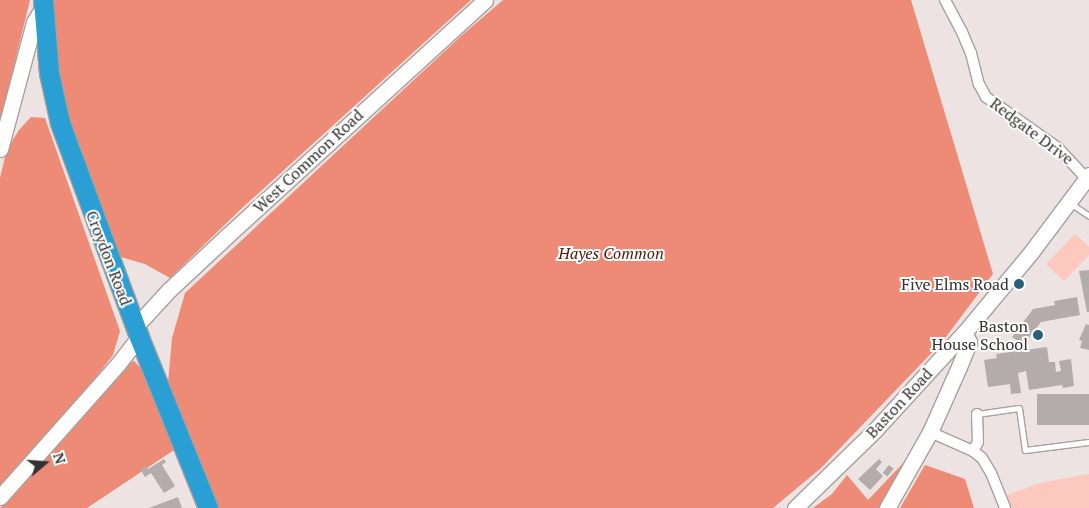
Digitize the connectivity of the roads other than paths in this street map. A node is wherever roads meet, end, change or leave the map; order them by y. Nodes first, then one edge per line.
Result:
1 (485, 0) edge
2 (945, 0) edge
3 (43, 6) edge
4 (0, 149) edge
5 (1088, 177) edge
6 (1068, 202) junction
7 (1089, 216) edge
8 (137, 332) junction
9 (964, 333) junction
10 (978, 414) joint
11 (930, 432) junction
12 (1089, 442) edge
13 (974, 452) junction
14 (0, 497) edge
15 (208, 508) edge
16 (795, 508) edge
17 (888, 508) edge
18 (1005, 508) edge

1 - 8 street, West Common Road
2 - 5 street, Redgate Drive
3 - 4 street
3 - 8 highway, Croydon Road
5 - 6 street, Baston Road
6 - 7 lane
6 - 9 street, Baston Road
8 - 14 street, West Common Road
8 - 15 highway, Croydon Road
9 - 11 street
9 - 16 street, Baston Road
10 - 12 lane
10 - 13 street
11 - 13 street
11 - 17 street
13 - 18 street

